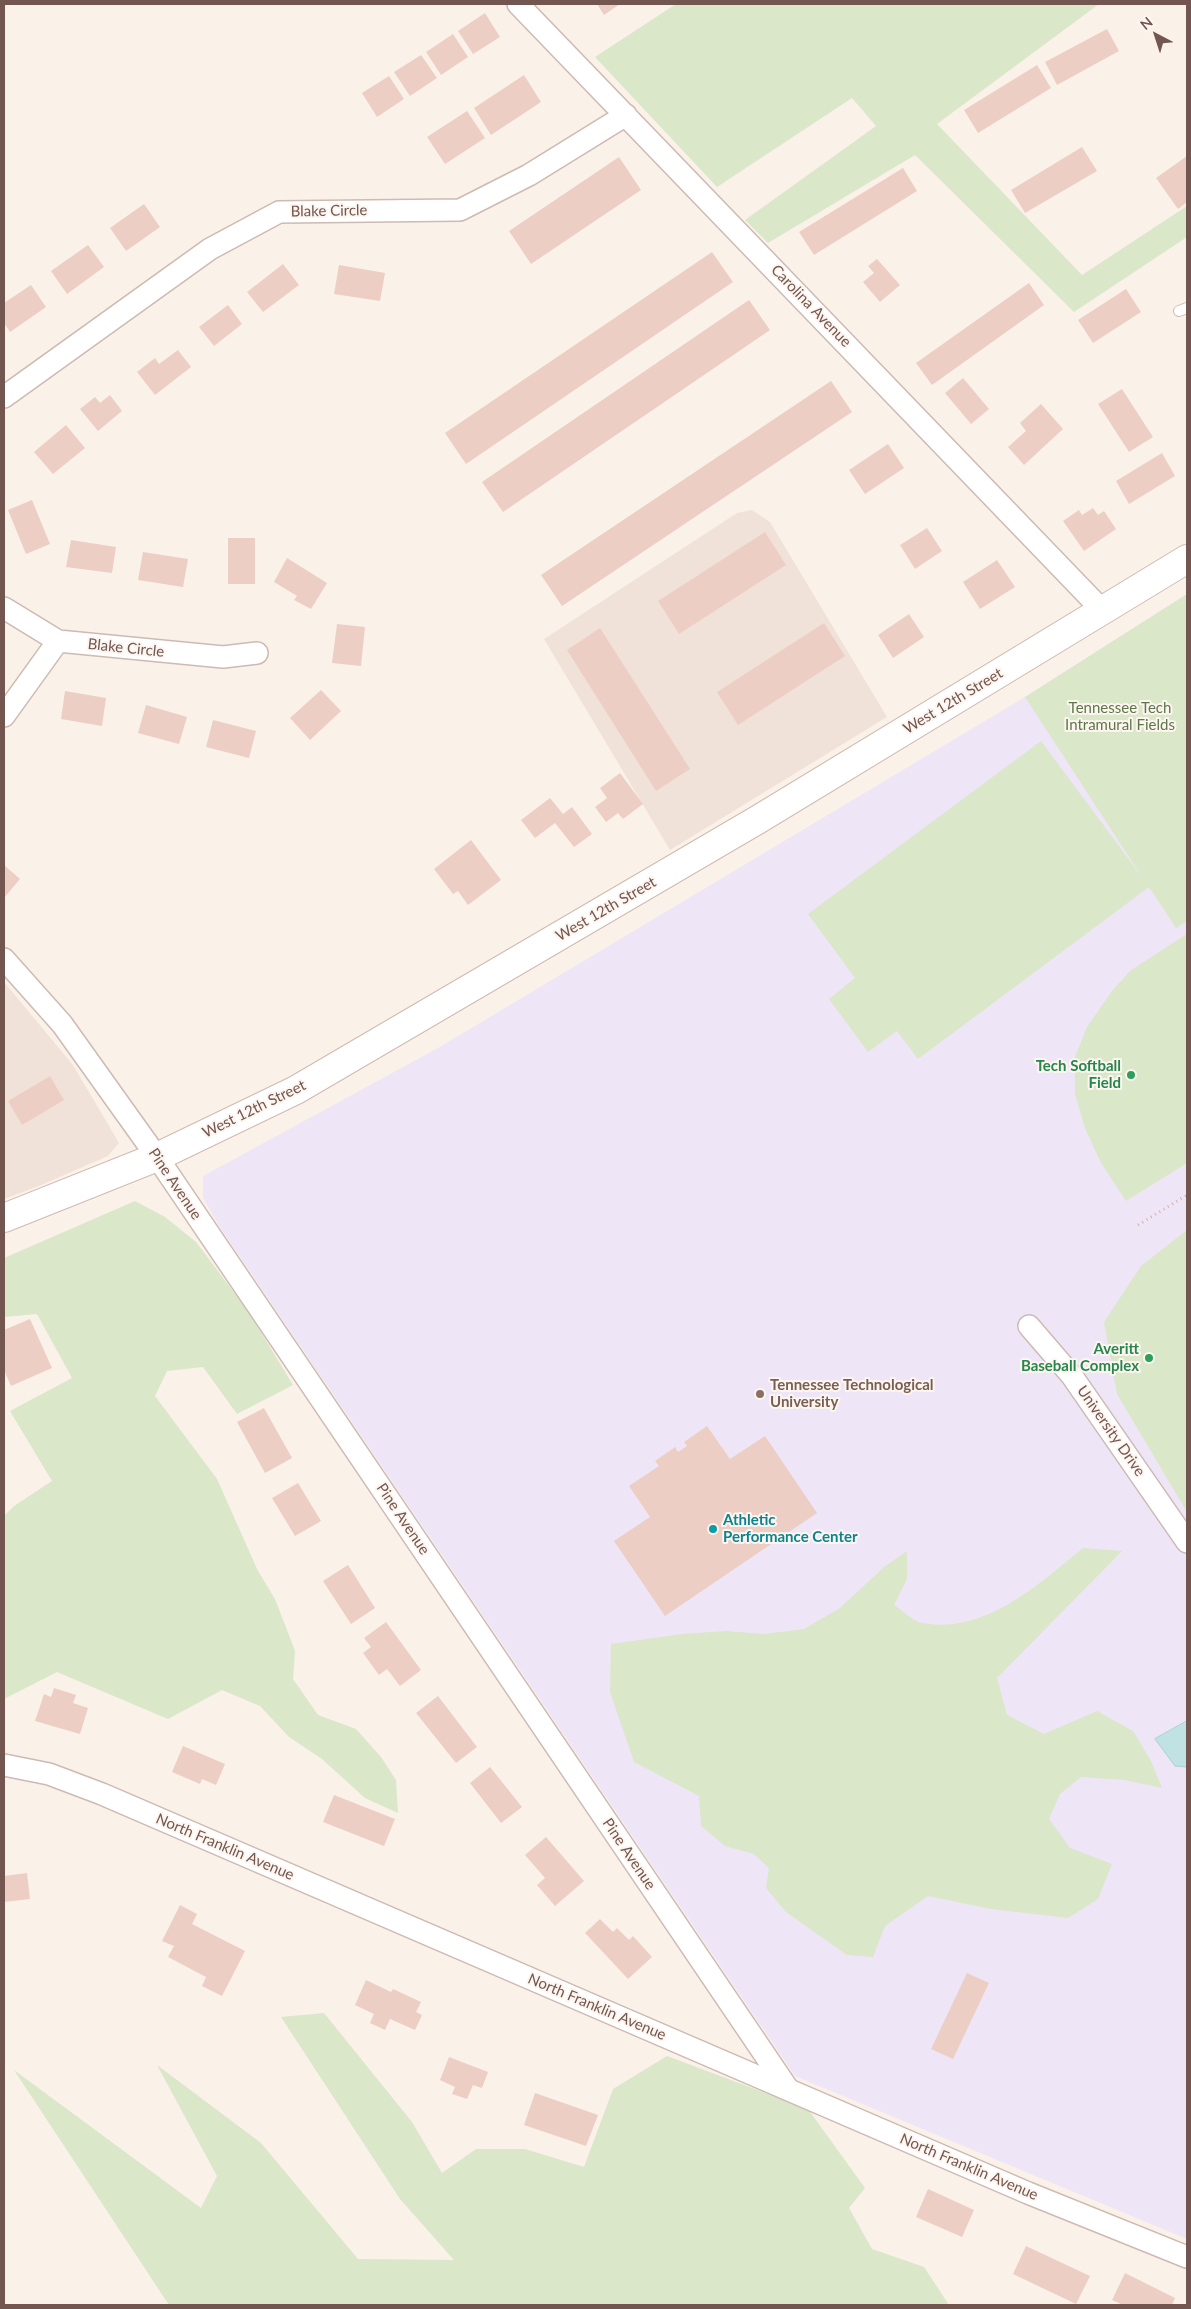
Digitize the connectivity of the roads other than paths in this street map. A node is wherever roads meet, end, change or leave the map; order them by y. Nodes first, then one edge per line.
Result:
1 (518, 4) edge
2 (626, 115) junction
3 (4, 397) edge
4 (1187, 559) edge
5 (4, 608) edge
6 (1102, 610) junction
7 (58, 641) junction
8 (257, 653) dead end
9 (4, 716) edge
10 (4, 960) edge
11 (157, 1157) junction
12 (7, 1211) edge
13 (1029, 1326) dead end
14 (1187, 1542) edge
15 (4, 1765) edge
16 (788, 2089) junction
17 (1187, 2256) edge

1 - 2 street, Carolina Avenue
2 - 3 street, Blake Circle
2 - 6 street, Carolina Avenue
4 - 6 main road, West 12th Street
5 - 7 street, Blake Circle
6 - 11 main road, West 12th Street
7 - 8 street, Blake Circle
7 - 9 street
10 - 11 street, Pine Avenue
11 - 12 main road, West 12th Street
11 - 16 street, Pine Avenue
13 - 14 street, University Drive
15 - 16 street, North Franklin Avenue
16 - 17 street, North Franklin Avenue

